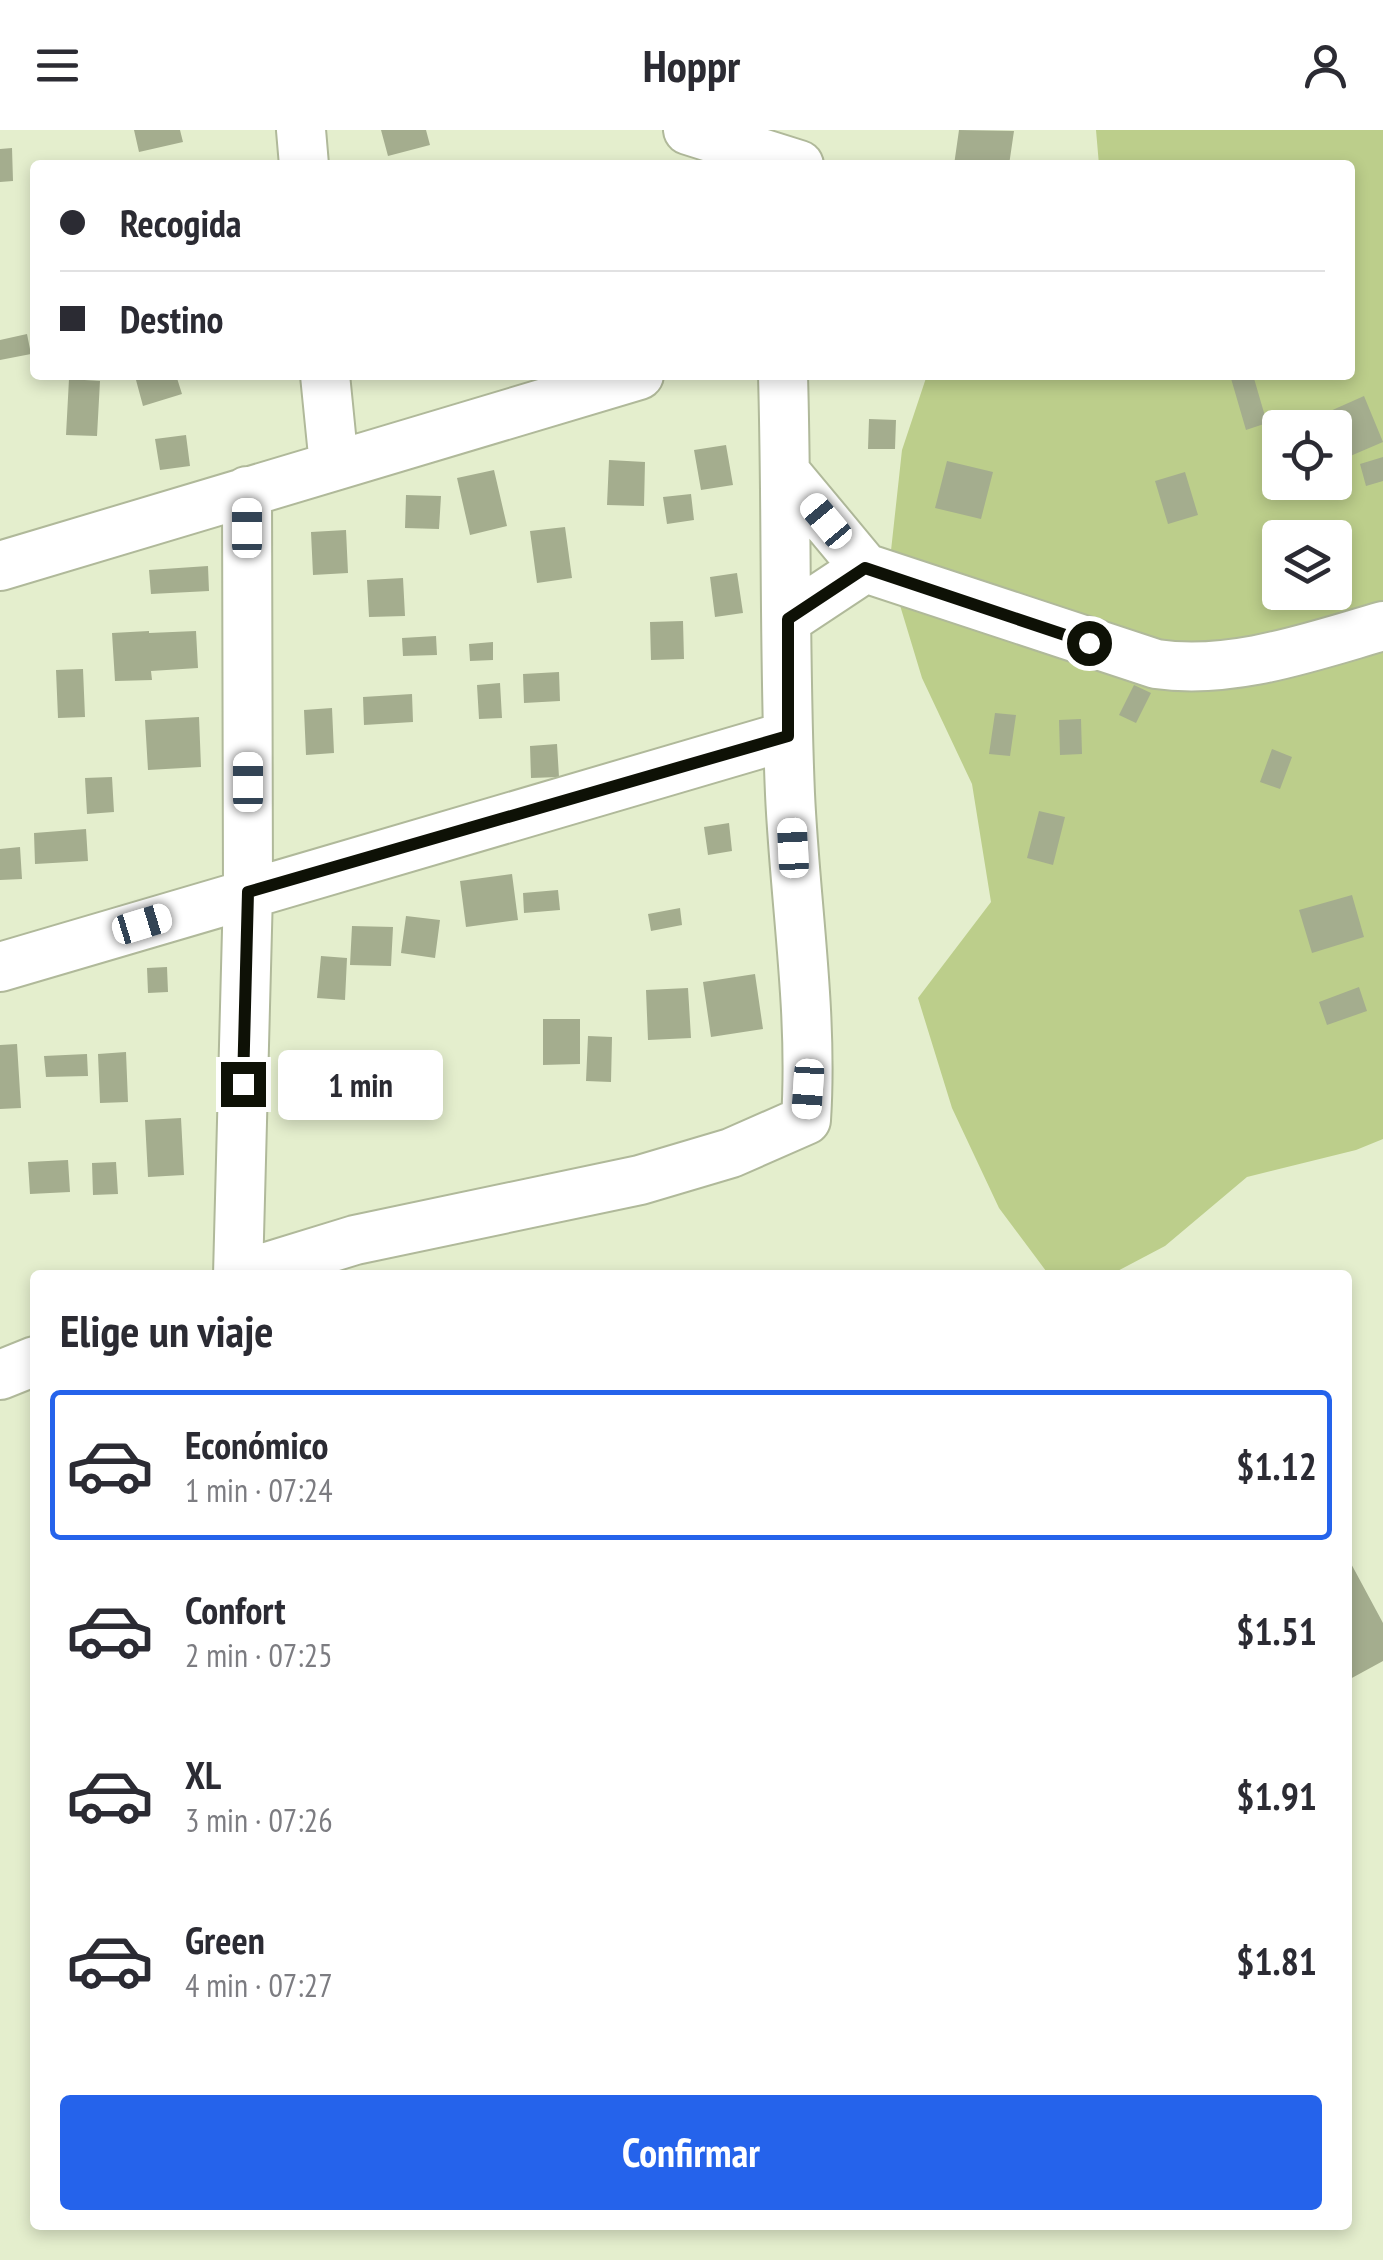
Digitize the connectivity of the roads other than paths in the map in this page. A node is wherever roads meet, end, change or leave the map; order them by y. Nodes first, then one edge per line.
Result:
1 (301, 130) edge
2 (688, 130) edge
3 (774, 154) edge
4 (304, 160) edge
5 (326, 380) edge
6 (622, 380) edge
7 (784, 380) edge
8 (334, 465) junction
9 (786, 473) junction
10 (247, 491) junction
11 (0, 566) edge
12 (865, 568) junction
13 (788, 619) junction
14 (1383, 626) edge
15 (788, 736) junction
16 (248, 892) junction
17 (0, 967) edge
18 (240, 1270) edge
19 (256, 1270) edge
20 (30, 1363) edge
21 (0, 1375) edge

1 - 4 street
2 - 3 street
5 - 8 street
6 - 8 street
7 - 9 street
8 - 10 street
9 - 12 street
9 - 13 street
10 - 11 street
10 - 16 street
12 - 13 street
12 - 14 street
13 - 15 street
15 - 16 street
15 - 19 street
16 - 17 street
16 - 18 street
20 - 21 street

